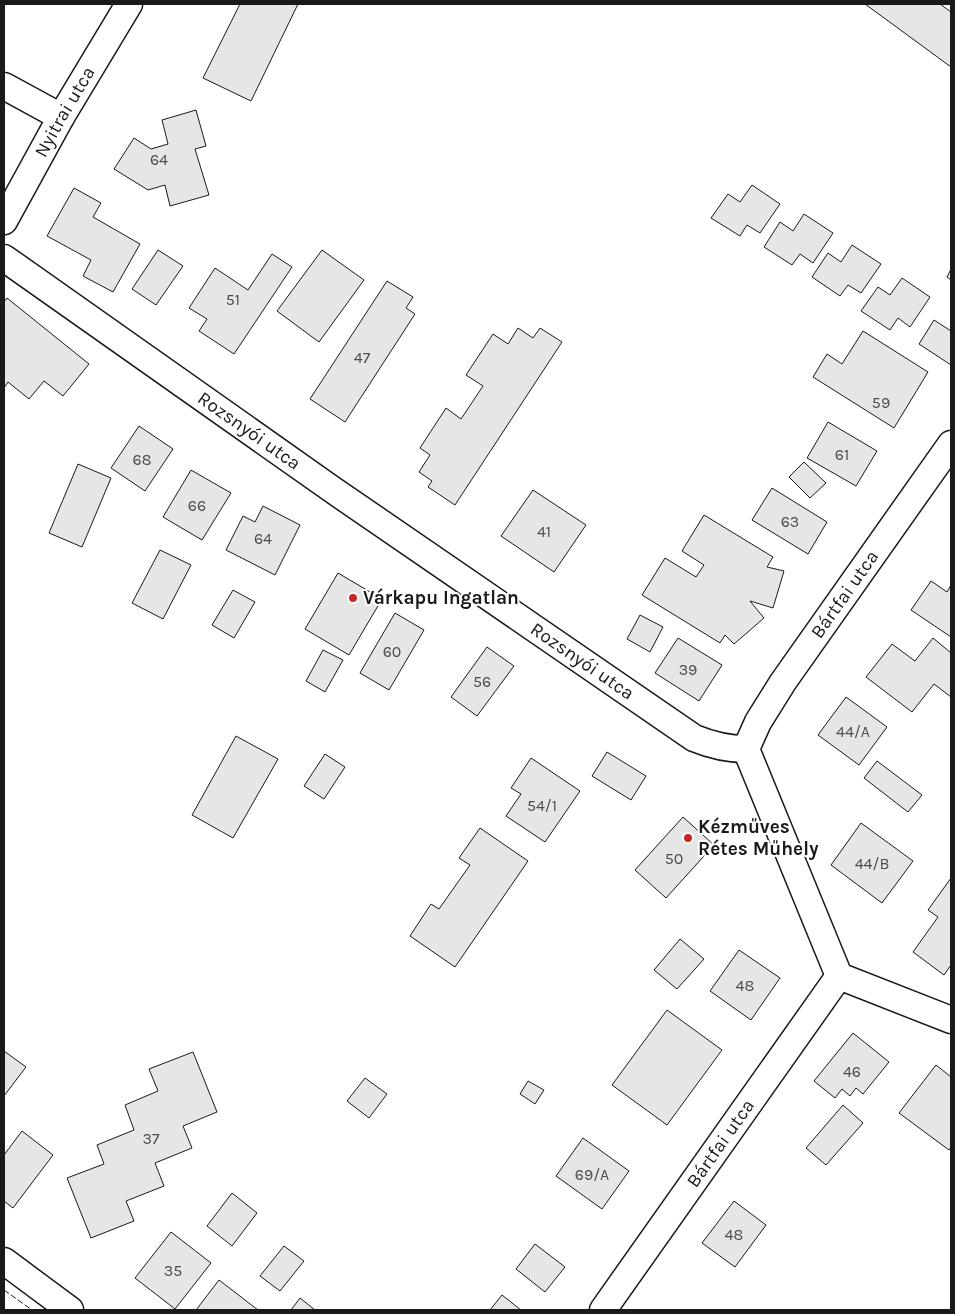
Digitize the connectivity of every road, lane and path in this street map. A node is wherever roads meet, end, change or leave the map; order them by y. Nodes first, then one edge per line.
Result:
1 (129, 4) edge
2 (4, 86) edge
3 (61, 117) junction
4 (4, 221) edge
5 (4, 258) edge
6 (951, 444) edge
7 (746, 749) junction
8 (839, 976) junction
9 (951, 1020) edge
10 (4, 1261) edge
11 (70, 1310) edge
12 (603, 1310) edge

1 - 3 street, Nyitrai utca
2 - 3 street
3 - 4 street, Nyitrai utca
5 - 7 street, Rozsnyói utca
6 - 7 street, Bártfai utca
7 - 8 street
8 - 9 street
8 - 12 street, Bártfai utca
10 - 11 street

